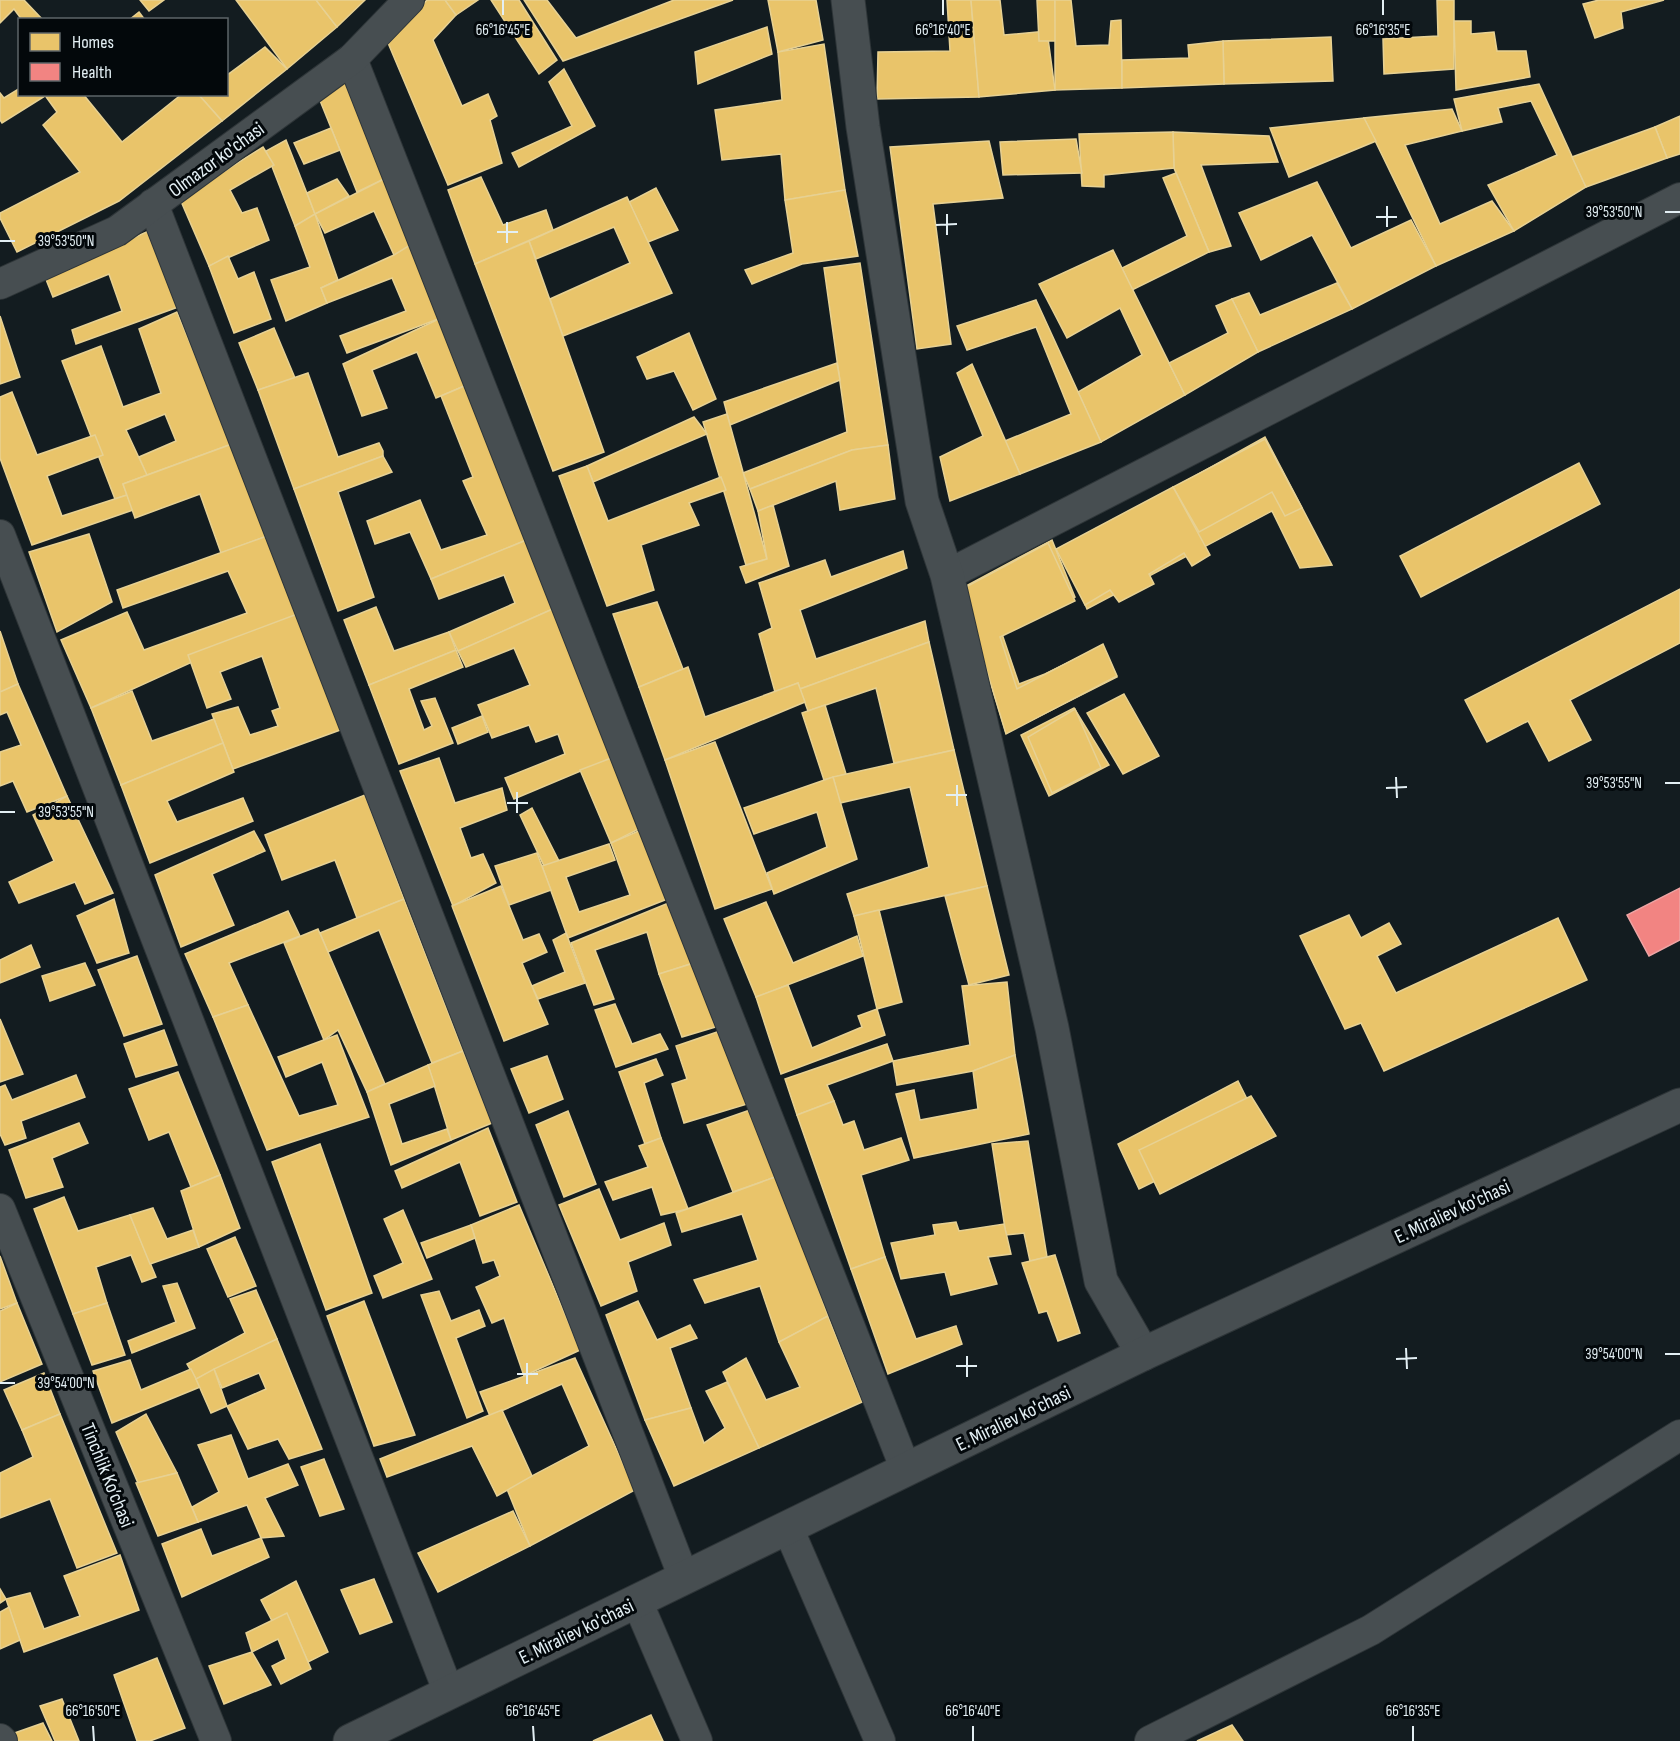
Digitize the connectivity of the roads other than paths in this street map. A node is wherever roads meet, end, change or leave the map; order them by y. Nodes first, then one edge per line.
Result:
1 (409, 0) edge
2 (848, 0) edge
3 (352, 59) junction
4 (1680, 198) edge
5 (153, 204) junction
6 (0, 284) edge
7 (0, 535) edge
8 (947, 575) junction
9 (1680, 1105) edge
10 (0, 1209) edge
11 (1143, 1354) junction
12 (1680, 1435) edge
13 (906, 1470) junction
14 (788, 1528) junction
15 (684, 1578) junction
16 (637, 1601) junction
17 (449, 1693) junction
18 (216, 1741) edge
19 (350, 1741) edge
20 (697, 1741) edge
21 (880, 1741) edge
22 (1150, 1741) edge

1 - 3 street, Olmazor ko'chasi
2 - 8 street
3 - 5 street, Olmazor ko'chasi
3 - 13 street
4 - 8 street
5 - 6 street, Olmazor ko'chasi
5 - 15 street
7 - 17 street
8 - 11 street
9 - 11 street, E. Miraliev ko'chasi
10 - 18 street, Tinchlik Ko’chasi
11 - 13 street, E. Miraliev ko'chasi
12 - 22 street
13 - 14 street, E. Miraliev ko'chasi
14 - 15 street, E. Miraliev ko'chasi
14 - 21 street
15 - 16 street, E. Miraliev ko'chasi
16 - 17 street, E. Miraliev ko'chasi
16 - 20 street
17 - 19 street, E. Miraliev ko'chasi

